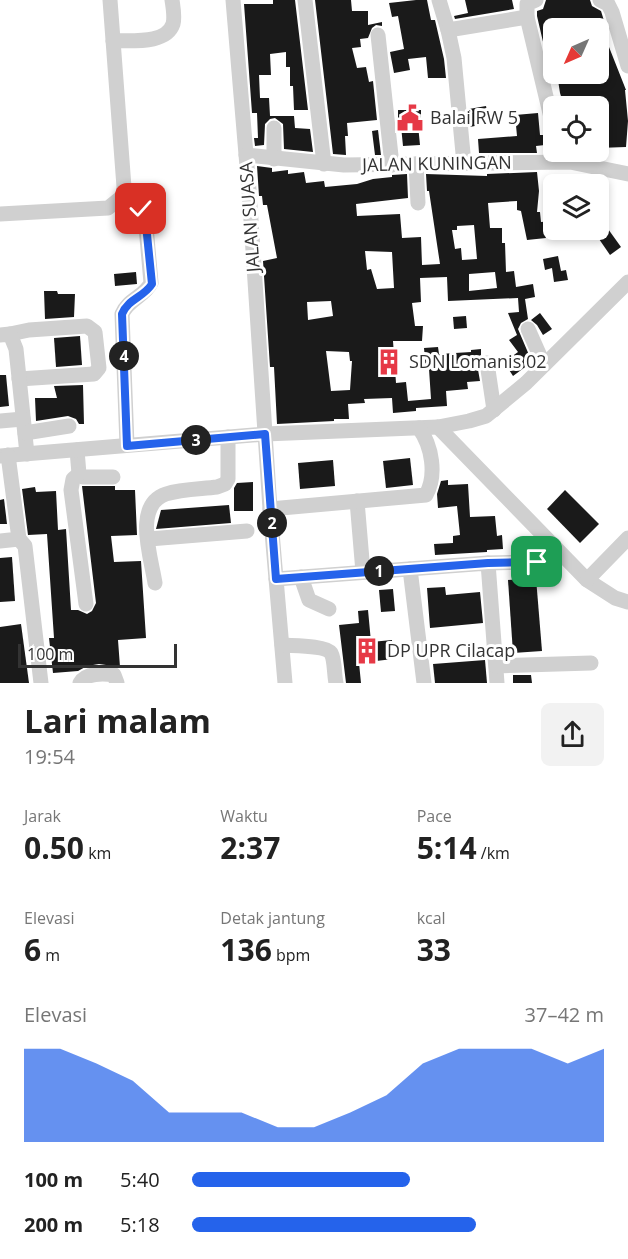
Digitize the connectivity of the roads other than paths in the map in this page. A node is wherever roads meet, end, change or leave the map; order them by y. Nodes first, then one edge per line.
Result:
1 (110, 0) edge
2 (172, 0) edge
3 (233, 0) edge
4 (305, 0) edge
5 (439, 0) edge
6 (536, 0) edge
7 (600, 0) edge
8 (527, 17) junction
9 (448, 30) junction
10 (378, 35) dead end
11 (113, 41) junction
12 (628, 66) edge
13 (546, 96) edge
14 (274, 128) dead end
15 (246, 155) junction
16 (543, 158) edge
17 (274, 159) junction
18 (570, 162) edge
19 (324, 164) junction
20 (416, 164) junction
21 (464, 164) junction
22 (392, 165) junction
23 (628, 174) edge
24 (123, 196) junction
25 (418, 203) dead end
26 (0, 214) edge
27 (628, 282) edge
28 (528, 329) dead end
29 (5, 335) edge
30 (487, 363) dead end
31 (544, 365) junction
32 (19, 379) junction
33 (494, 410) junction
34 (0, 421) edge
35 (24, 426) junction
36 (69, 426) dead end
37 (438, 427) junction
38 (419, 428) junction
39 (265, 434) junction
40 (228, 437) junction
41 (127, 446) junction
42 (77, 450) junction
43 (27, 454) junction
44 (4, 455) edge
45 (79, 474) junction
46 (113, 477) dead end
47 (7, 494) edge
48 (357, 501) junction
49 (270, 509) junction
50 (247, 531) dead end
51 (628, 538) edge
52 (19, 539) junction
53 (148, 539) junction
54 (0, 541) edge
55 (537, 562) dead end
56 (488, 563) junction
57 (410, 569) junction
58 (363, 572) junction
59 (301, 577) junction
60 (276, 579) junction
61 (587, 580) junction
62 (155, 583) dead end
63 (628, 602) edge
64 (86, 604) dead end
65 (329, 609) dead end
66 (282, 645) junction
67 (591, 663) dead end
68 (496, 666) junction
69 (41, 683) edge
70 (80, 683) edge
71 (117, 683) edge
72 (285, 683) edge
73 (336, 683) edge
74 (424, 683) edge
75 (497, 683) edge

1 - 11 street
2 - 11 street
3 - 15 street, JALAN SUASA
4 - 19 street
5 - 9 street
6 - 8 street
7 - 12 street
8 - 9 street
8 - 13 street
9 - 21 street
10 - 22 street
11 - 24 street
14 - 17 street
15 - 17 street, JALAN KUNINGAN
15 - 39 street, JALAN SUASA
16 - 21 street, JALAN KUNINGAN
17 - 19 street, JALAN KUNINGAN
18 - 23 street, JALAN KUNINGAN
19 - 22 street, JALAN KUNINGAN
20 - 21 street, JALAN KUNINGAN
20 - 22 street, JALAN KUNINGAN
20 - 25 street
24 - 26 street
24 - 41 street
27 - 31 street
28 - 31 street
29 - 32 street
29 - 32 street
30 - 33 street
31 - 33 street
32 - 35 street
33 - 37 street
34 - 35 street
35 - 36 street
35 - 43 street
37 - 38 street
37 - 61 street
38 - 39 street
38 - 48 street
39 - 40 street
39 - 49 street, JALAN SUASA
40 - 41 street
40 - 53 street
41 - 42 street
42 - 43 street
42 - 45 street
43 - 44 street
44 - 47 street
45 - 46 street
45 - 64 street
47 - 52 street
48 - 49 street
48 - 58 street
49 - 60 street, JALAN SUASA
50 - 53 street
51 - 61 street
52 - 54 street
52 - 69 street
53 - 62 street
55 - 56 street
56 - 57 street
56 - 68 street
57 - 58 street
57 - 74 street
58 - 59 street
59 - 60 street
59 - 65 street
60 - 66 street, JALAN SUASA
61 - 63 street
66 - 72 street, JALAN SUASA
66 - 73 street
67 - 68 street
68 - 75 street
70 - 71 street

